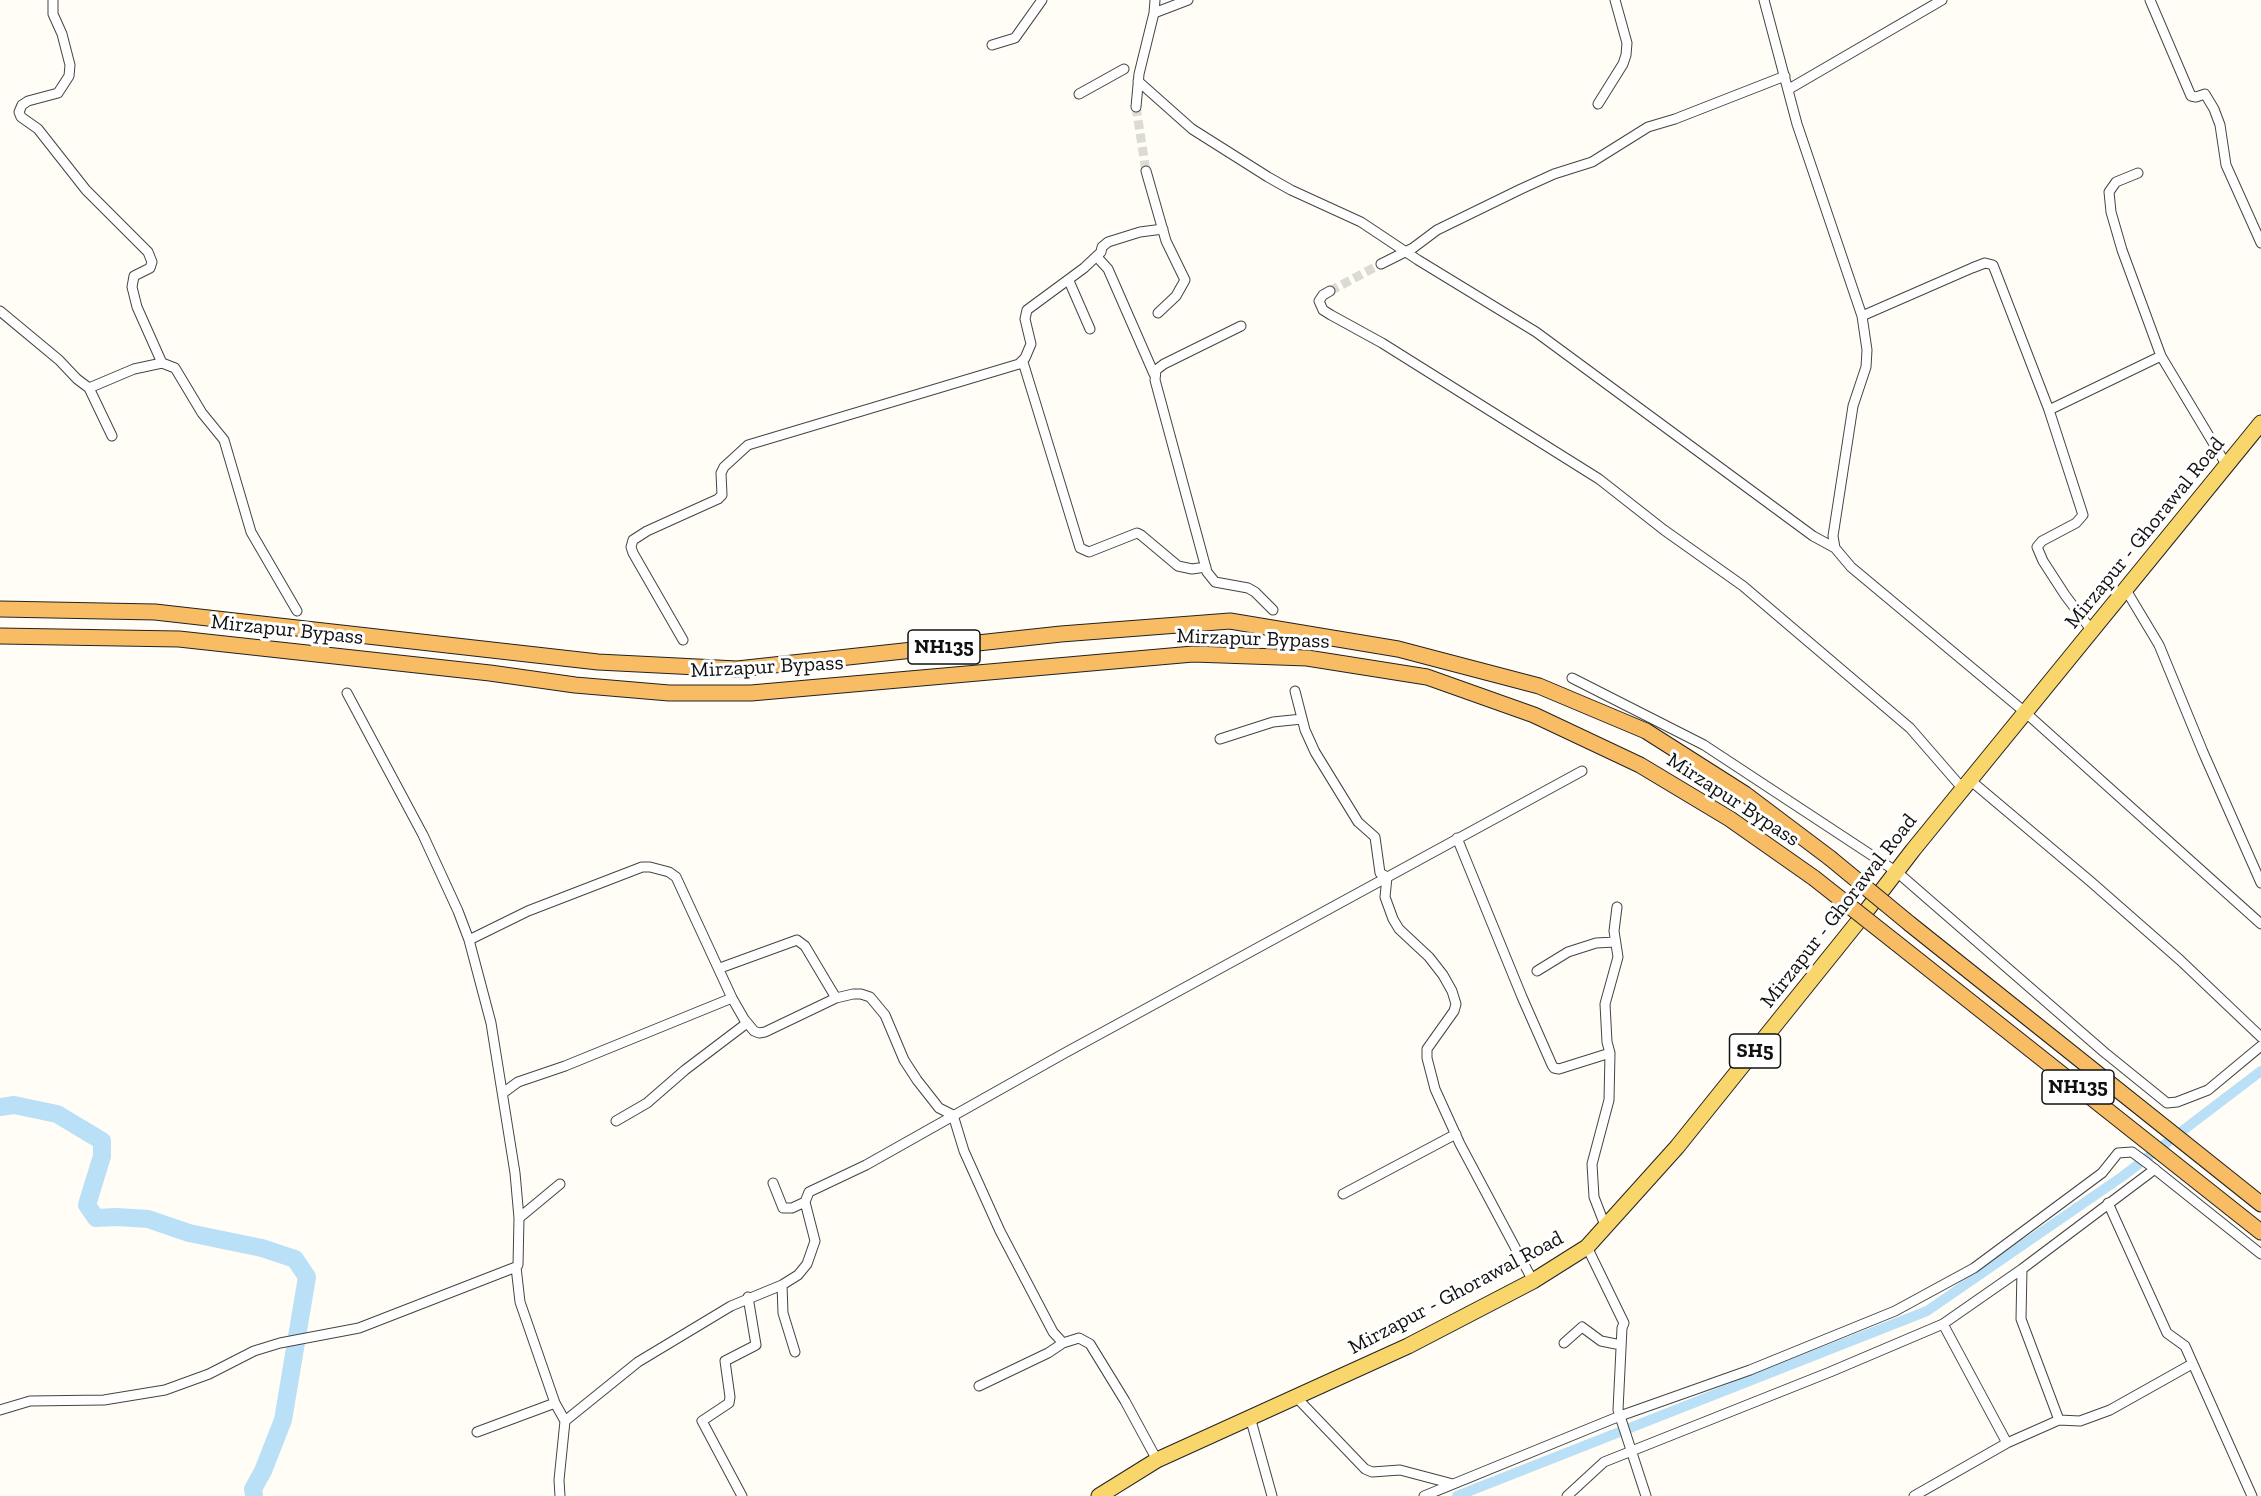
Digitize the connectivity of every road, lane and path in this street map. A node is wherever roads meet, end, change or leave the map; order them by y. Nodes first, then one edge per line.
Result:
1 (53, 0) edge
2 (1042, 0) edge
3 (1155, 0) edge
4 (1188, 0) edge
5 (1615, 0) edge
6 (1764, 0) edge
7 (1942, 0) edge
8 (2150, 0) edge
9 (1154, 14) junction
10 (992, 45) dead end
11 (1124, 69) dead end
12 (1785, 76) junction
13 (1138, 81) junction
14 (1789, 89) junction
15 (1079, 94) dead end
16 (1598, 104) dead end
17 (1136, 107) tunnel mouth
18 (1146, 171) tunnel mouth
19 (2138, 173) dead end
20 (1163, 229) junction
21 (2261, 243) edge
22 (1404, 251) junction
23 (1097, 257) junction
24 (1381, 264) tunnel mouth
25 (1069, 281) junction
26 (1330, 291) dead end
27 (0, 311) edge
28 (1158, 313) dead end
29 (1862, 316) junction
30 (1241, 326) dead end
31 (1090, 329) dead end
32 (2161, 356) junction
33 (1023, 362) junction
34 (162, 363) junction
35 (1154, 374) junction
36 (89, 388) junction
37 (2049, 410) junction
38 (2261, 423) edge
39 (112, 435) dead end
40 (2227, 466) junction
41 (1835, 548) junction
42 (1206, 567) junction
43 (2126, 590) junction
44 (3, 609) edge
45 (1273, 610) dead end
46 (297, 611) dead end
47 (2092, 631) junction
48 (1, 636) edge
49 (683, 640) dead end
50 (1572, 678) dead end
51 (1295, 692) dead end
52 (347, 693) dead end
53 (2025, 713) junction
54 (1302, 719) junction
55 (1220, 739) dead end
56 (1582, 771) dead end
57 (1966, 785) junction
58 (1457, 838) junction
59 (1897, 872) junction
60 (1387, 877) junction
61 (2260, 878) edge
62 (1617, 907) dead end
63 (2261, 924) edge
64 (469, 940) junction
65 (1615, 942) junction
66 (720, 968) junction
67 (1537, 971) dead end
68 (732, 998) junction
69 (836, 998) junction
70 (747, 1023) junction
71 (2261, 1037) edge
72 (2261, 1046) edge
73 (1610, 1053) junction
74 (503, 1093) junction
75 (953, 1115) junction
76 (616, 1121) dead end
77 (1456, 1134) junction
78 (2151, 1166) junction
79 (773, 1183) dead end
80 (560, 1184) dead end
81 (1343, 1194) dead end
82 (805, 1202) junction
83 (2108, 1203) junction
84 (2261, 1204) edge
85 (519, 1218) junction
86 (1606, 1228) junction
87 (2261, 1232) edge
88 (1587, 1247) junction
89 (2261, 1254) edge
90 (516, 1267) junction
91 (2022, 1269) junction
92 (1533, 1281) junction
93 (782, 1285) junction
94 (748, 1298) junction
95 (1944, 1324) junction
96 (1063, 1343) junction
97 (1564, 1343) dead end
98 (1621, 1345) junction
99 (795, 1352) dead end
100 (2192, 1364) junction
101 (979, 1386) dead end
102 (1296, 1397) junction
103 (555, 1403) junction
104 (0, 1410) edge
105 (1250, 1417) junction
106 (2059, 1420) junction
107 (565, 1421) junction
108 (1621, 1421) junction
109 (477, 1432) dead end
110 (2007, 1443) junction
111 (1631, 1450) junction
112 (1156, 1460) junction
113 (1453, 1484) junction
114 (560, 1496) edge
115 (742, 1496) edge
116 (1099, 1496) edge
117 (1272, 1496) edge
118 (1424, 1496) edge
119 (1567, 1496) edge
120 (1646, 1496) edge
121 (1914, 1496) edge
122 (2252, 1496) edge

1 - 34 street
2 - 10 street
3 - 9 street
4 - 9 street
5 - 16 street
6 - 12 street
7 - 14 street
8 - 21 street
9 - 13 street
11 - 15 street
12 - 14 street
12 - 22 street
13 - 17 street
13 - 22 street
14 - 29 street
18 - 20 street
19 - 32 street
20 - 23 street
20 - 28 street
22 - 24 street
22 - 41 street
23 - 25 street
23 - 35 street
25 - 31 street
25 - 33 street
26 - 57 street
27 - 36 street
29 - 37 street
29 - 41 street
30 - 35 street
32 - 37 street
32 - 40 street
33 - 42 street
33 - 49 street
34 - 36 street
34 - 46 street
35 - 42 street
36 - 39 street
37 - 47 street
38 - 40 main road, Mirzapur - Ghorawal Road / SH5
40 - 43 main road, Mirzapur - Ghorawal Road / SH5
41 - 53 street
42 - 45 street
43 - 47 main road, Mirzapur - Ghorawal Road / SH5
43 - 61 street
44 - 84 highway, NH135, bridge
47 - 53 main road, Mirzapur - Ghorawal Road / SH5
48 - 87 highway, Mirzapur Bypass / NH135, bridge
50 - 59 street
51 - 54 street
52 - 64 street
53 - 57 main road, Mirzapur - Ghorawal Road / SH5
53 - 63 street
54 - 55 street
54 - 60 street
56 - 58 street
57 - 59 main road, Mirzapur - Ghorawal Road / SH5
57 - 71 street
58 - 60 street
58 - 73 street
59 - 72 street
59 - 86 main road, Mirzapur - Ghorawal Road / SH5
60 - 75 street
60 - 77 street
62 - 65 street
64 - 66 street
64 - 74 street
65 - 67 street
65 - 73 street
66 - 68 street
66 - 69 street
68 - 70 street
68 - 74 street
69 - 70 street
69 - 75 street
70 - 76 street
73 - 86 street
74 - 85 street
75 - 82 street
75 - 96 street
77 - 81 street
77 - 92 street
78 - 83 street
78 - 89 street
78 - 108 street
79 - 82 street
80 - 85 street
82 - 93 street
83 - 91 street
83 - 100 street
85 - 90 street
86 - 88 main road, Mirzapur - Ghorawal Road / SH5
88 - 92 main road, Mirzapur - Ghorawal Road / SH5
88 - 98 street
90 - 103 street
90 - 104 street
91 - 95 street
91 - 106 street
92 - 102 main road, Mirzapur - Ghorawal Road / SH5
93 - 94 street
93 - 99 street
94 - 107 street
94 - 115 street
95 - 110 street
95 - 111 street
96 - 101 street
96 - 112 street
97 - 98 street
98 - 108 street
100 - 106 street
100 - 122 street
102 - 105 main road, Mirzapur - Ghorawal Road / SH5
102 - 113 street
103 - 107 street
103 - 109 street
105 - 112 main road, Mirzapur - Ghorawal Road / SH5
105 - 117 street
106 - 110 street
107 - 114 street
108 - 111 street
108 - 113 street
110 - 121 street
111 - 119 street
111 - 120 street
112 - 116 main road, Mirzapur - Ghorawal Road / SH5
113 - 118 street

